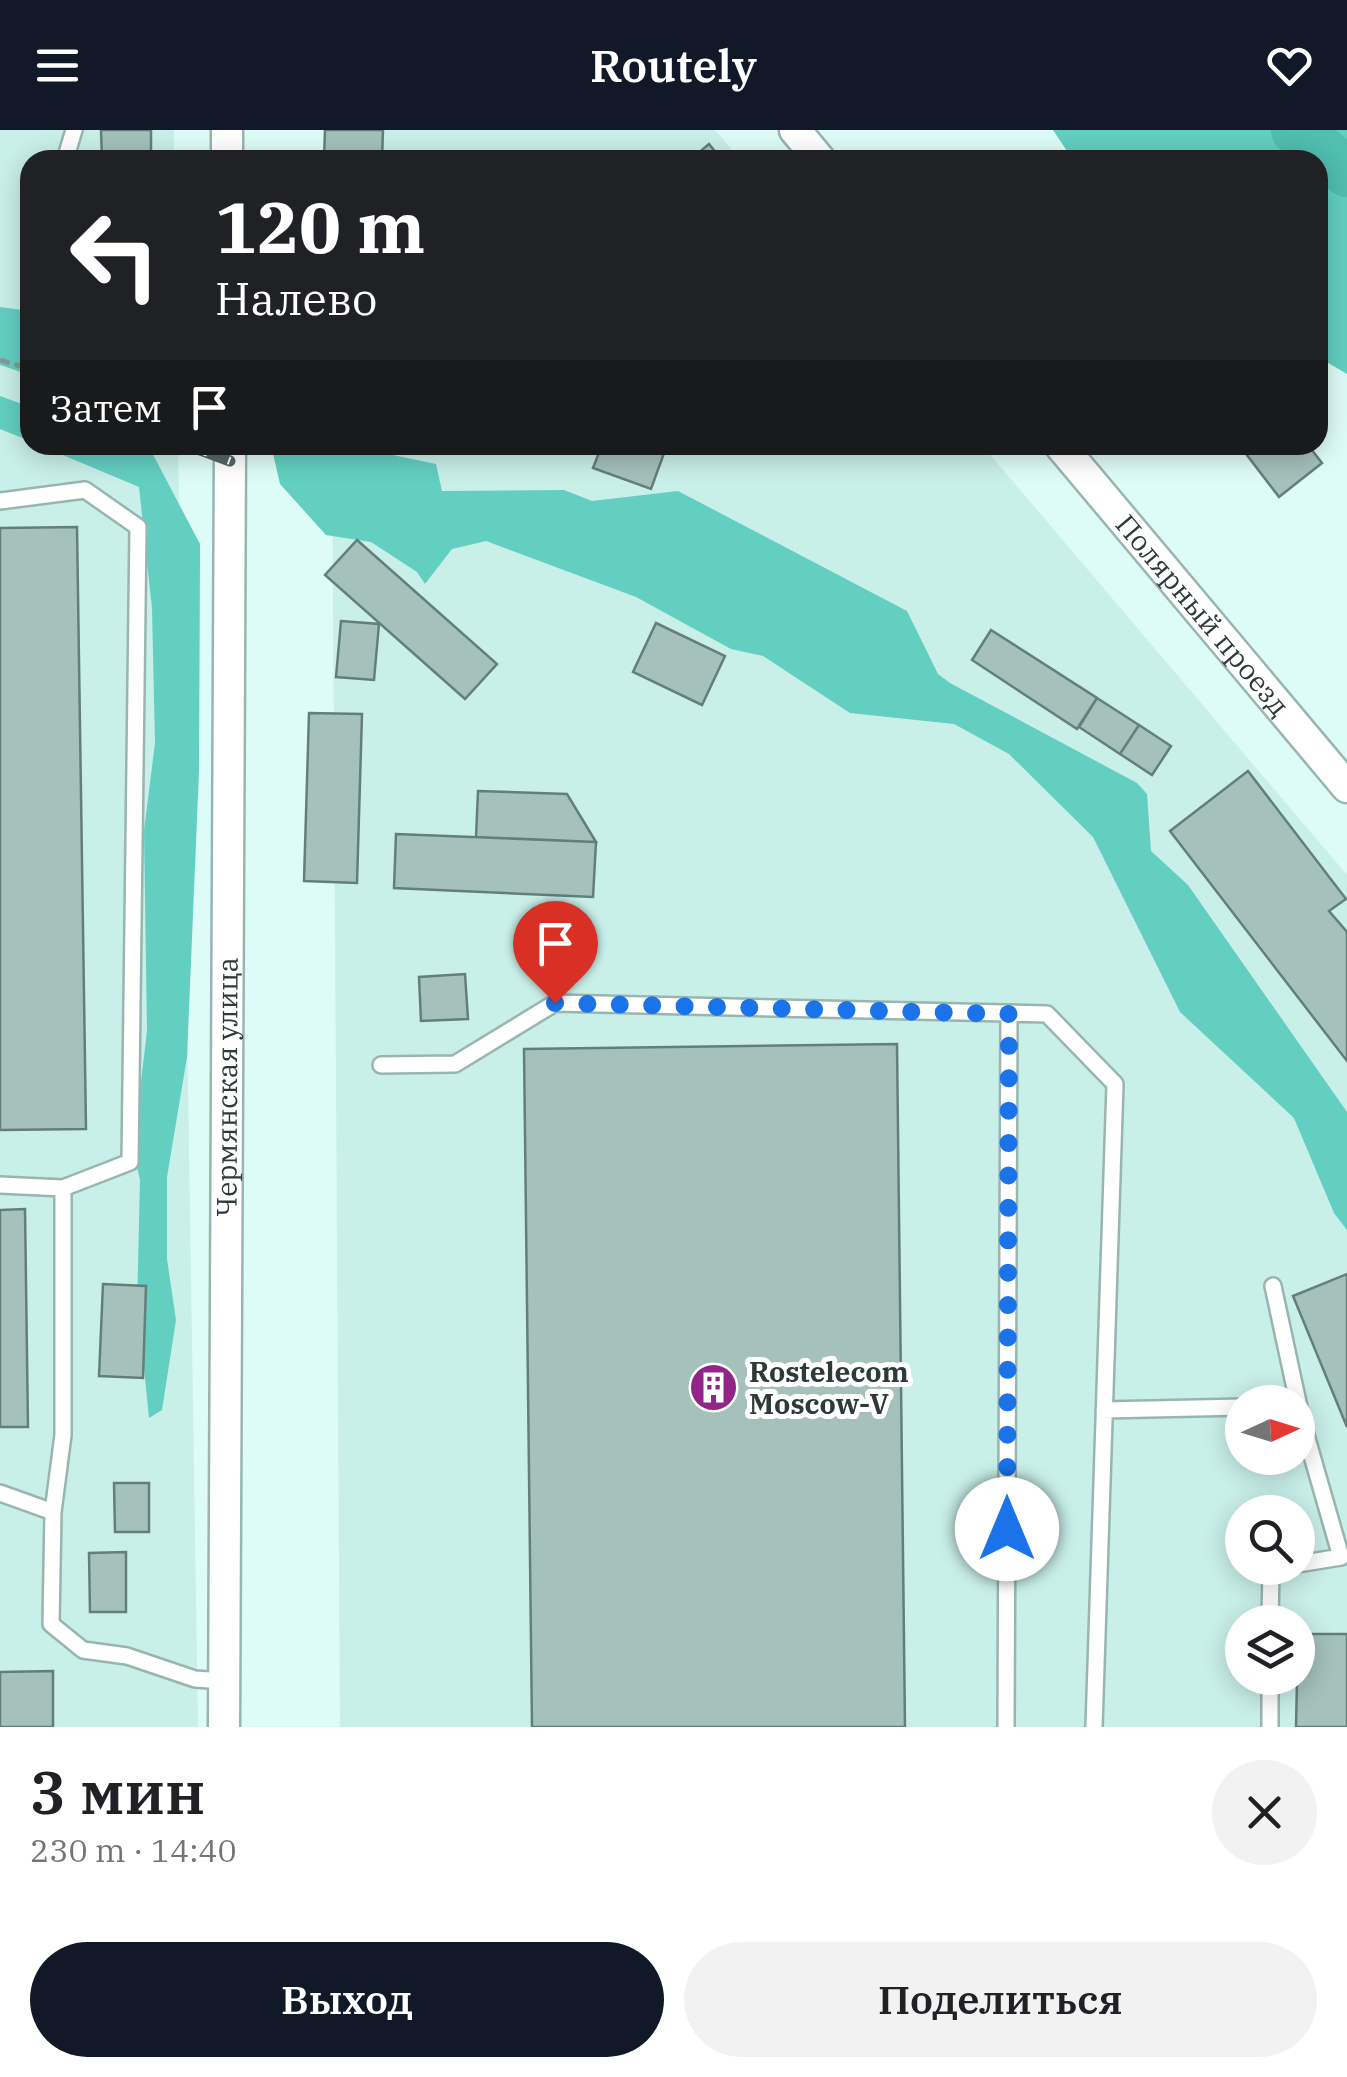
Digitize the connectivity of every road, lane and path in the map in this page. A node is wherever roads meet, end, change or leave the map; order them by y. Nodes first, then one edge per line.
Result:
1 (795, 130) edge
2 (812, 150) edge
3 (230, 455) edge
4 (1068, 455) edge
5 (0, 501) edge
6 (1347, 787) edge
7 (1009, 1014) junction
8 (381, 1065) dead end
9 (0, 1185) edge
10 (64, 1188) junction
11 (1274, 1286) dead end
12 (1294, 1385) edge
13 (1225, 1408) edge
14 (1104, 1410) junction
15 (1315, 1466) edge
16 (0, 1493) edge
17 (53, 1512) junction
18 (1315, 1561) edge
19 (224, 1681) junction
20 (1270, 1695) edge
21 (224, 1727) edge
22 (1006, 1727) edge
23 (1094, 1727) edge
24 (1270, 1727) edge

1 - 2 street
3 - 19 street, Чермянская улица
4 - 6 street, Полярный проезд
5 - 10 lane
7 - 8 lane
7 - 14 lane
7 - 22 lane
9 - 10 lane
10 - 17 lane
11 - 12 lane
13 - 14 lane
14 - 23 lane
15 - 18 lane
16 - 17 lane
17 - 19 lane
19 - 21 street, Чермянская улица
20 - 24 lane

